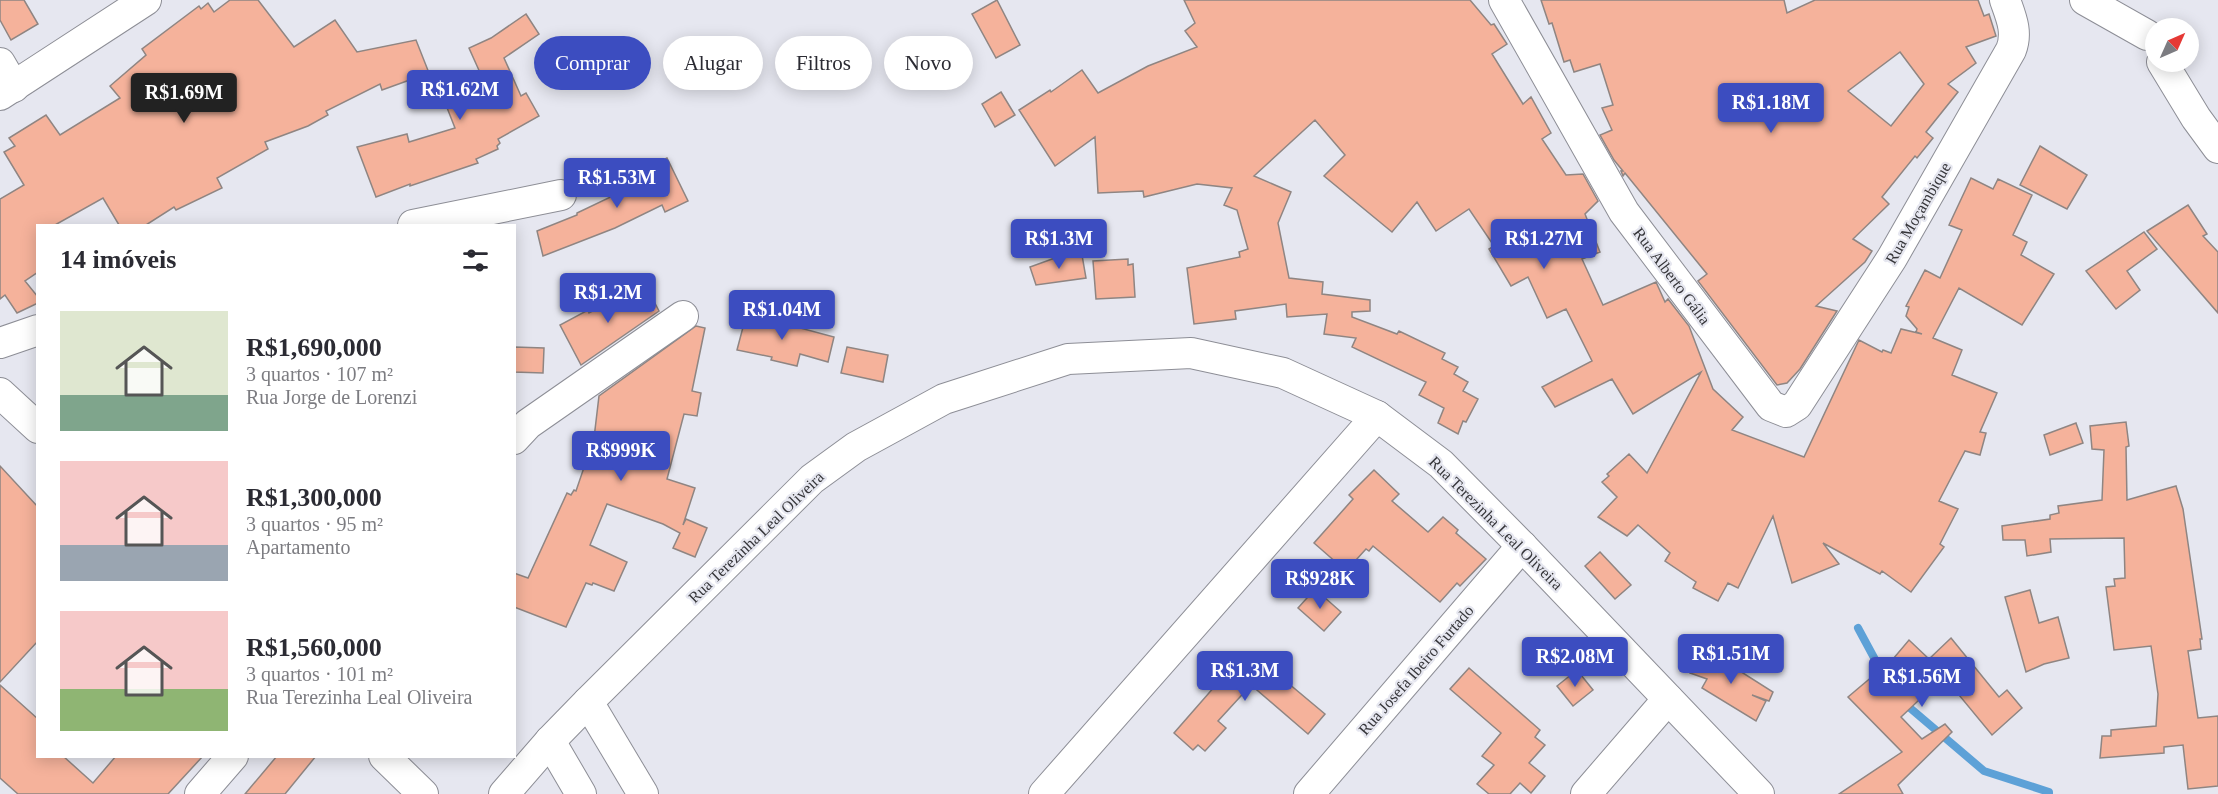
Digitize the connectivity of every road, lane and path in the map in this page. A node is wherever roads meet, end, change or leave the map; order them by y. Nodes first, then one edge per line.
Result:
1 (146, 0) edge
2 (1503, 0) edge
3 (2005, 0) edge
4 (2085, 0) edge
5 (2132, 0) edge
6 (2145, 29) edge
7 (2145, 38) edge
8 (2169, 72) edge
9 (5, 81) edge
10 (2218, 148) edge
11 (561, 195) dead end
12 (418, 224) edge
13 (683, 316) dead end
14 (36, 331) edge
15 (0, 344) edge
16 (0, 393) edge
17 (1786, 412) joint
18 (1377, 416) junction
19 (36, 426) edge
20 (516, 437) edge
21 (1522, 546) junction
22 (1668, 699) junction
23 (588, 702) junction
24 (550, 741) junction
25 (231, 758) edge
26 (386, 758) edge
27 (200, 794) edge
28 (423, 794) edge
29 (504, 794) edge
30 (581, 794) edge
31 (642, 794) edge
32 (1044, 794) edge
33 (1309, 794) edge
34 (1586, 794) edge
35 (1760, 794) edge

1 - 9 street
2 - 17 street, Rua Alberto Gália
3 - 17 street, Rua Moçambique
4 - 7 street
5 - 6 street
8 - 10 street
11 - 12 street
13 - 20 street
14 - 15 street
16 - 19 street
18 - 21 street, Rua Terezinha Leal Oliveira
18 - 23 street, Rua Terezinha Leal Oliveira
18 - 32 street
21 - 22 street, Rua Terezinha Leal Oliveira
21 - 33 street, Rua Josefa Ibeiro Furtado
22 - 34 street
22 - 35 street, Rua Terezinha Leal Oliveira
23 - 24 street, Rua Terezinha Leal Oliveira
23 - 31 street
24 - 29 street, Rua Terezinha Leal Oliveira
24 - 30 street
25 - 27 street
26 - 28 street

